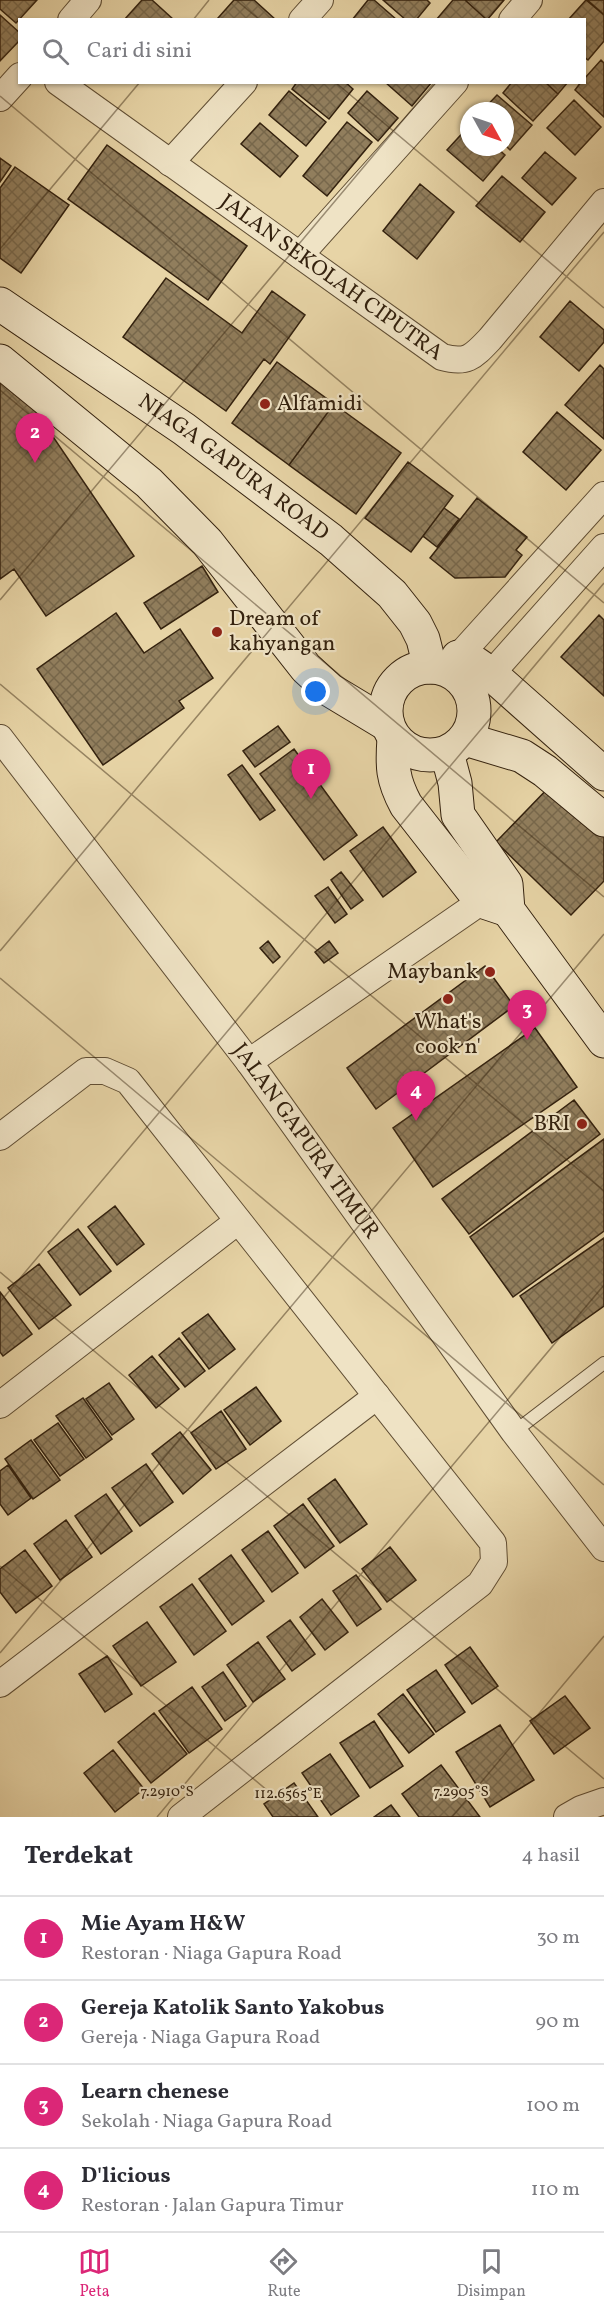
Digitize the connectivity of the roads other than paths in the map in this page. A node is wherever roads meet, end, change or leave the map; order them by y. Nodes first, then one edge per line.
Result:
1 (88, 0) edge
2 (320, 0) edge
3 (529, 0) edge
4 (73, 18) edge
5 (304, 18) edge
6 (514, 18) edge
7 (18, 78) edge
8 (61, 84) edge
9 (242, 84) edge
10 (453, 84) edge
11 (0, 98) edge
12 (170, 163) junction
13 (604, 202) edge
14 (300, 255) junction
15 (0, 304) edge
16 (0, 361) edge
17 (604, 495) edge
18 (604, 547) edge
19 (443, 664) junction
20 (491, 674) junction
21 (391, 731) junction
22 (0, 738) edge
23 (456, 746) junction
24 (604, 774) edge
25 (604, 820) edge
26 (498, 899) junction
27 (604, 1041) edge
28 (249, 1062) junction
29 (0, 1137) edge
30 (238, 1221) junction
31 (604, 1363) edge
32 (376, 1396) junction
33 (0, 1405) edge
34 (514, 1432) junction
35 (604, 1548) edge
36 (0, 1684) edge
37 (604, 1801) edge
38 (182, 1817) edge
39 (567, 1817) edge

1 - 4 street
2 - 5 street
3 - 6 street
7 - 11 street
8 - 12 street, JALAN SEKOLAH CIPUTRA
9 - 12 street
10 - 14 street
12 - 14 street, JALAN SEKOLAH CIPUTRA
13 - 14 street, JALAN SEKOLAH CIPUTRA
15 - 19 street, NIAGA GAPURA ROAD
16 - 21 street
17 - 19 street
18 - 20 street
19 - 20 street
19 - 21 street
19 - 23 street
20 - 24 street
21 - 23 street
21 - 26 street
22 - 28 street, JALAN GAPURA TIMUR
23 - 25 street
23 - 26 street
26 - 27 street
26 - 28 street
28 - 34 street, JALAN GAPURA TIMUR
29 - 30 street
30 - 32 street
30 - 33 street
31 - 34 lane
32 - 36 street
32 - 38 street
34 - 35 street, JALAN GAPURA TIMUR
37 - 39 street

